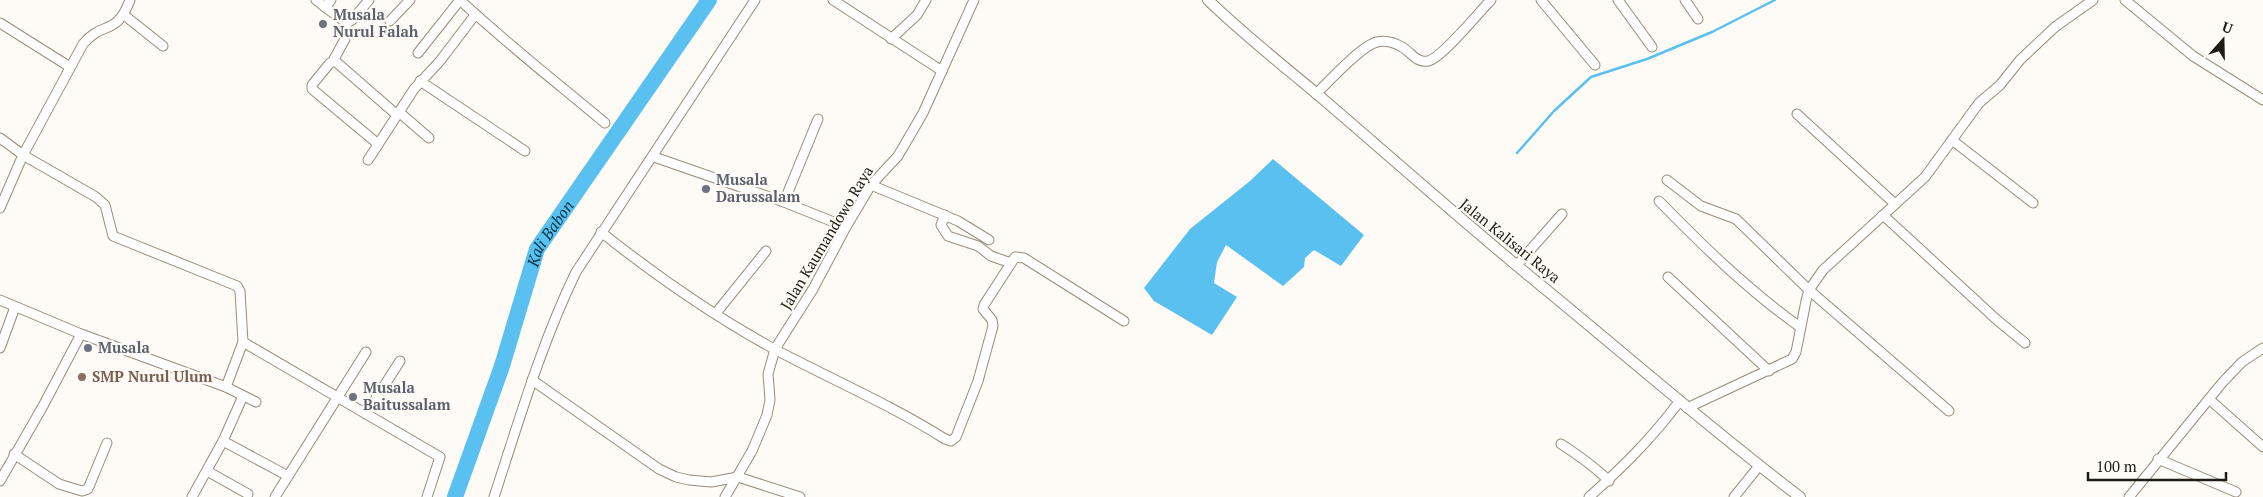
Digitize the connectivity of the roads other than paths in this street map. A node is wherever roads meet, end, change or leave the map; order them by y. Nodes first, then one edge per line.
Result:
1 (130, 0) edge
2 (316, 0) edge
3 (369, 0) edge
4 (410, 0) edge
5 (460, 0) edge
6 (756, 0) edge
7 (833, 0) edge
8 (926, 0) edge
9 (974, 0) edge
10 (1208, 0) edge
11 (1491, 0) edge
12 (1541, 0) edge
13 (1618, 0) edge
14 (1685, 0) edge
15 (2093, 0) edge
16 (2125, 0) edge
17 (328, 4) edge
18 (471, 4) edge
19 (124, 15) junction
20 (475, 15) junction
21 (1698, 19) dead end
22 (390, 21) dead end
23 (0, 23) edge
24 (346, 23) junction
25 (891, 39) junction
26 (163, 46) dead end
27 (1652, 47) dead end
28 (418, 53) dead end
29 (333, 61) junction
30 (1594, 65) dead end
31 (70, 67) junction
32 (942, 71) junction
33 (420, 81) junction
34 (1316, 94) junction
35 (2263, 100) edge
36 (398, 114) junction
37 (1797, 114) dead end
38 (818, 119) dead end
39 (605, 123) dead end
40 (0, 138) edge
41 (428, 138) dead end
42 (1952, 140) junction
43 (378, 144) junction
44 (525, 151) dead end
45 (23, 155) junction
46 (654, 156) junction
47 (368, 160) dead end
48 (1666, 180) dead end
49 (871, 185) junction
50 (1659, 201) dead end
51 (784, 202) junction
52 (2033, 203) dead end
53 (1895, 204) junction
54 (0, 208) edge
55 (1562, 214) dead end
56 (945, 215) junction
57 (1883, 215) junction
58 (846, 228) junction
59 (601, 232) junction
60 (989, 240) dead end
61 (766, 252) dead end
62 (1011, 263) junction
63 (1516, 265) junction
64 (1668, 277) dead end
65 (1809, 290) junction
66 (0, 300) edge
67 (14, 307) junction
68 (716, 312) junction
69 (1124, 321) dead end
70 (1800, 327) junction
71 (81, 334) junction
72 (243, 342) junction
73 (2025, 343) dead end
74 (0, 348) edge
75 (2263, 348) edge
76 (775, 349) junction
77 (366, 352) dead end
78 (400, 361) dead end
79 (1769, 371) junction
80 (532, 380) junction
81 (226, 387) junction
82 (243, 396) junction
83 (336, 397) junction
84 (2210, 399) junction
85 (256, 402) dead end
86 (1679, 402) junction
87 (1687, 408) junction
88 (1950, 411) dead end
89 (366, 414) junction
90 (223, 440) junction
91 (107, 443) dead end
92 (1561, 444) dead end
93 (2263, 447) edge
94 (14, 454) junction
95 (2158, 460) junction
96 (1759, 466) junction
97 (207, 471) junction
98 (288, 476) junction
99 (738, 477) junction
100 (0, 481) edge
101 (1609, 481) junction
102 (2236, 492) dead end
103 (248, 494) dead end
104 (2130, 496) edge
105 (192, 497) edge
106 (275, 497) edge
107 (427, 497) edge
108 (494, 497) edge
109 (725, 497) edge
110 (800, 497) edge
111 (1589, 497) edge
112 (1734, 497) edge
113 (1800, 497) edge

1 - 19 street
2 - 17 street
3 - 24 street
4 - 22 street
5 - 18 street
5 - 28 street
6 - 46 street
7 - 25 street
8 - 25 street
9 - 32 street, Jalan Kaumandowo Raya
10 - 34 street, Jalan Kalisari Raya
11 - 34 street
12 - 30 street
13 - 27 street
14 - 21 street
15 - 42 street
16 - 35 street
17 - 24 street
18 - 20 street
19 - 26 street
19 - 31 street
20 - 33 street
20 - 39 street
23 - 31 street
24 - 29 street
25 - 32 street
29 - 36 street
29 - 43 street
31 - 45 street
32 - 49 street, Jalan Kaumandowo Raya
33 - 36 street
33 - 44 street
34 - 63 street, Jalan Kalisari Raya
36 - 41 street
36 - 43 street
37 - 53 street
38 - 51 street
40 - 45 street
42 - 52 street
42 - 53 street
43 - 47 street
45 - 54 street
45 - 72 street
46 - 51 street
46 - 59 street
48 - 65 street
49 - 56 street
49 - 58 street, Jalan Kaumandowo Raya
50 - 70 street
51 - 58 street
53 - 57 street
55 - 63 street
56 - 60 street
56 - 62 street
57 - 65 street
57 - 73 street
58 - 76 street, Jalan Kaumandowo Raya
59 - 68 street
59 - 80 street
61 - 68 street
62 - 69 street
62 - 76 street
63 - 86 street, Jalan Kalisari Raya
64 - 79 street
65 - 70 street
65 - 88 street
66 - 67 street
67 - 71 street
67 - 74 street
68 - 76 street
70 - 79 street
71 - 81 street
71 - 94 street
72 - 81 street
72 - 83 street
75 - 84 street
76 - 99 street, Jalan Kaumandowo Raya
77 - 83 street
78 - 89 street
79 - 87 street
80 - 99 street
80 - 108 street
81 - 82 street
82 - 85 street
82 - 90 street
83 - 89 street
83 - 98 street
84 - 93 street
84 - 95 street
86 - 87 street, Jalan Kalisari Raya
86 - 101 street
87 - 96 street, Jalan Kalisari Raya
89 - 107 street
90 - 97 street
90 - 98 street
91 - 94 street
92 - 101 street
94 - 100 street
95 - 102 street
95 - 104 street
96 - 112 street
96 - 113 street, Jalan Kalisari Raya
97 - 103 street
97 - 105 street
98 - 106 street
99 - 109 street, Jalan Kaumandowo Raya
99 - 110 street
101 - 111 street

